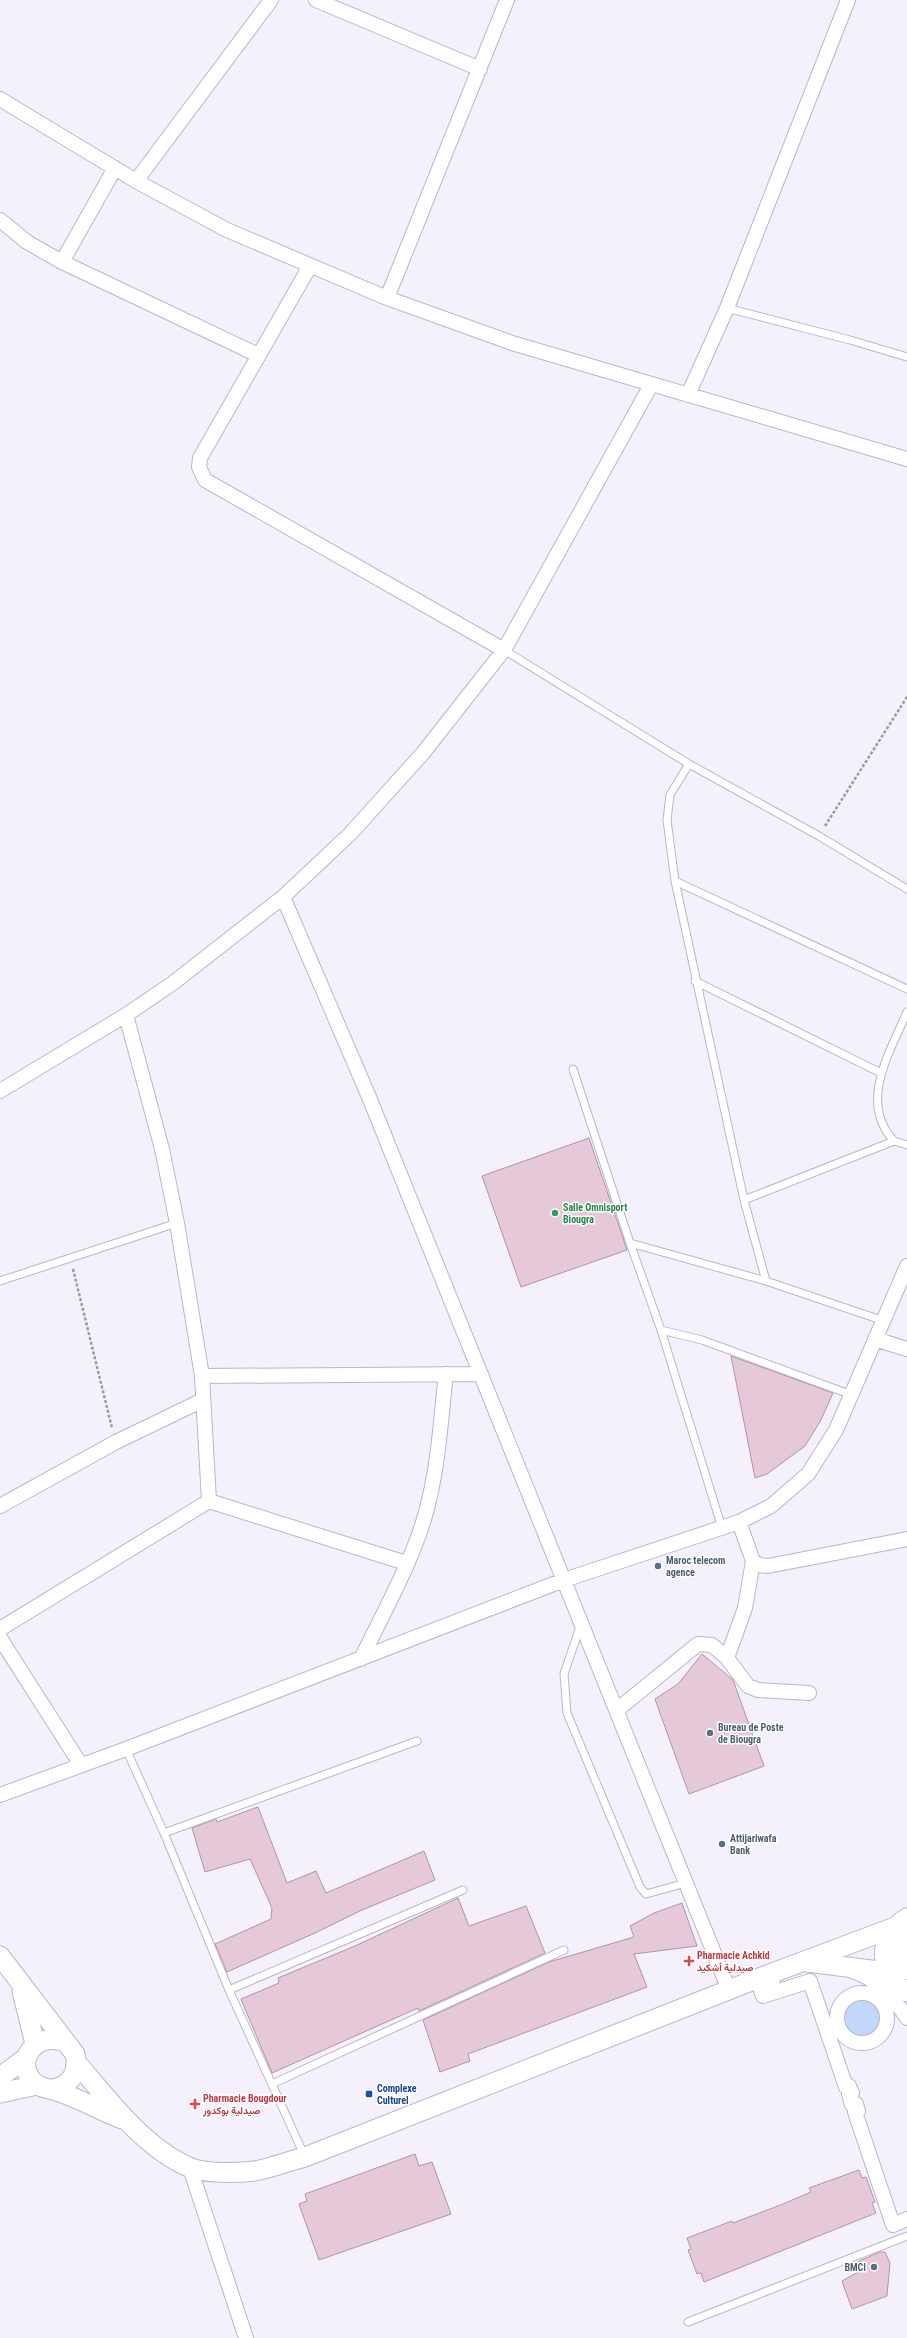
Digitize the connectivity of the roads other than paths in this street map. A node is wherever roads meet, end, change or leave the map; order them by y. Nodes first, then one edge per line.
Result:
1 (271, 0) edge
2 (316, 0) edge
3 (507, 0) edge
4 (848, 0) edge
5 (480, 69) junction
6 (0, 99) edge
7 (115, 168) junction
8 (136, 180) junction
9 (0, 220) edge
10 (62, 262) junction
11 (310, 266) junction
12 (388, 298) junction
13 (727, 308) junction
14 (258, 355) junction
15 (907, 357) edge
16 (651, 385) junction
17 (688, 396) junction
18 (907, 458) edge
19 (504, 650) junction
20 (689, 764) junction
21 (675, 881) junction
22 (906, 886) edge
23 (283, 897) junction
24 (695, 981) junction
25 (907, 989) edge
26 (907, 1012) edge
27 (126, 1015) junction
28 (573, 1069) dead end
29 (881, 1073) junction
30 (0, 1091) edge
31 (894, 1141) junction
32 (907, 1145) edge
33 (744, 1200) junction
34 (177, 1223) junction
35 (630, 1243) junction
36 (907, 1266) edge
37 (0, 1281) edge
38 (766, 1281) junction
39 (884, 1320) junction
40 (661, 1330) junction
41 (875, 1339) junction
42 (907, 1349) edge
43 (446, 1374) junction
44 (481, 1374) junction
45 (202, 1376) junction
46 (852, 1395) junction
47 (203, 1400) junction
48 (209, 1501) junction
49 (0, 1506) edge
50 (739, 1522) junction
51 (722, 1528) junction
52 (907, 1539) edge
53 (753, 1561) junction
54 (406, 1563) junction
55 (564, 1580) junction
56 (581, 1622) junction
57 (0, 1629) edge
58 (0, 1638) edge
59 (727, 1658) junction
60 (362, 1660) junction
61 (809, 1693) dead end
62 (617, 1710) junction
63 (418, 1741) dead end
64 (126, 1750) junction
65 (81, 1765) junction
66 (0, 1795) edge
67 (164, 1832) junction
68 (686, 1883) junction
69 (463, 1890) dead end
70 (903, 1926) edge
71 (907, 1949) edge
72 (564, 1950) dead end
73 (0, 1956) edge
74 (804, 1961) junction
75 (887, 1972) junction
76 (20, 1982) junction
77 (229, 1990) junction
78 (729, 1990) junction
79 (907, 1992) edge
80 (907, 2018) edge
81 (65, 2042) junction
82 (31, 2051) junction
83 (76, 2062) junction
84 (0, 2077) edge
85 (272, 2084) junction
86 (45, 2087) junction
87 (0, 2093) edge
88 (127, 2121) junction
89 (305, 2157) junction
90 (190, 2168) junction
91 (907, 2219) edge
92 (907, 2236) edge
93 (688, 2322) dead end
94 (246, 2338) edge

1 - 8 street
2 - 5 street
3 - 5 street
4 - 13 street
5 - 12 street
6 - 7 street
7 - 8 street
7 - 10 street
8 - 11 street
9 - 10 street
10 - 14 street
11 - 12 street
11 - 14 street
12 - 16 street
13 - 15 lane
13 - 17 street
14 - 19 street
16 - 17 street
16 - 19 street
17 - 18 street
19 - 20 lane
19 - 23 street
20 - 21 lane
20 - 22 lane
21 - 24 lane
21 - 25 lane
23 - 27 street
23 - 44 street
24 - 29 lane
24 - 33 lane
26 - 29 lane
27 - 30 street
27 - 34 street
28 - 35 lane
29 - 31 lane
31 - 32 lane
31 - 33 lane
33 - 38 lane
34 - 37 lane
34 - 45 street
35 - 38 lane
35 - 40 lane
36 - 39 street
38 - 39 lane
39 - 41 street
40 - 46 lane
40 - 51 lane
41 - 42 street
41 - 46 street
43 - 44 street
43 - 45 street
43 - 54 street
44 - 55 street
45 - 47 street
46 - 50 street
47 - 48 street
47 - 49 street
48 - 54 street
48 - 57 street
50 - 51 street
50 - 53 street
51 - 55 street
52 - 53 street
53 - 59 street
54 - 60 street
55 - 56 street
55 - 60 street
56 - 62 street
56 - 68 lane
58 - 65 street
59 - 61 street
59 - 62 street
60 - 64 street
62 - 68 street
63 - 67 lane
64 - 65 street
64 - 67 lane
65 - 66 street
67 - 77 lane
68 - 78 street
69 - 77 lane
70 - 71 street
70 - 74 street
70 - 75 street
72 - 85 lane
73 - 76 street
74 - 75 street
74 - 78 street
75 - 79 street
76 - 81 street
76 - 82 street
77 - 85 lane
78 - 89 street
80 - 91 street
81 - 82 street
81 - 83 street
82 - 84 street
82 - 86 street
83 - 86 street
83 - 88 street
85 - 89 lane
86 - 87 street
86 - 88 street
88 - 90 street
89 - 90 street
90 - 94 street
92 - 93 lane

